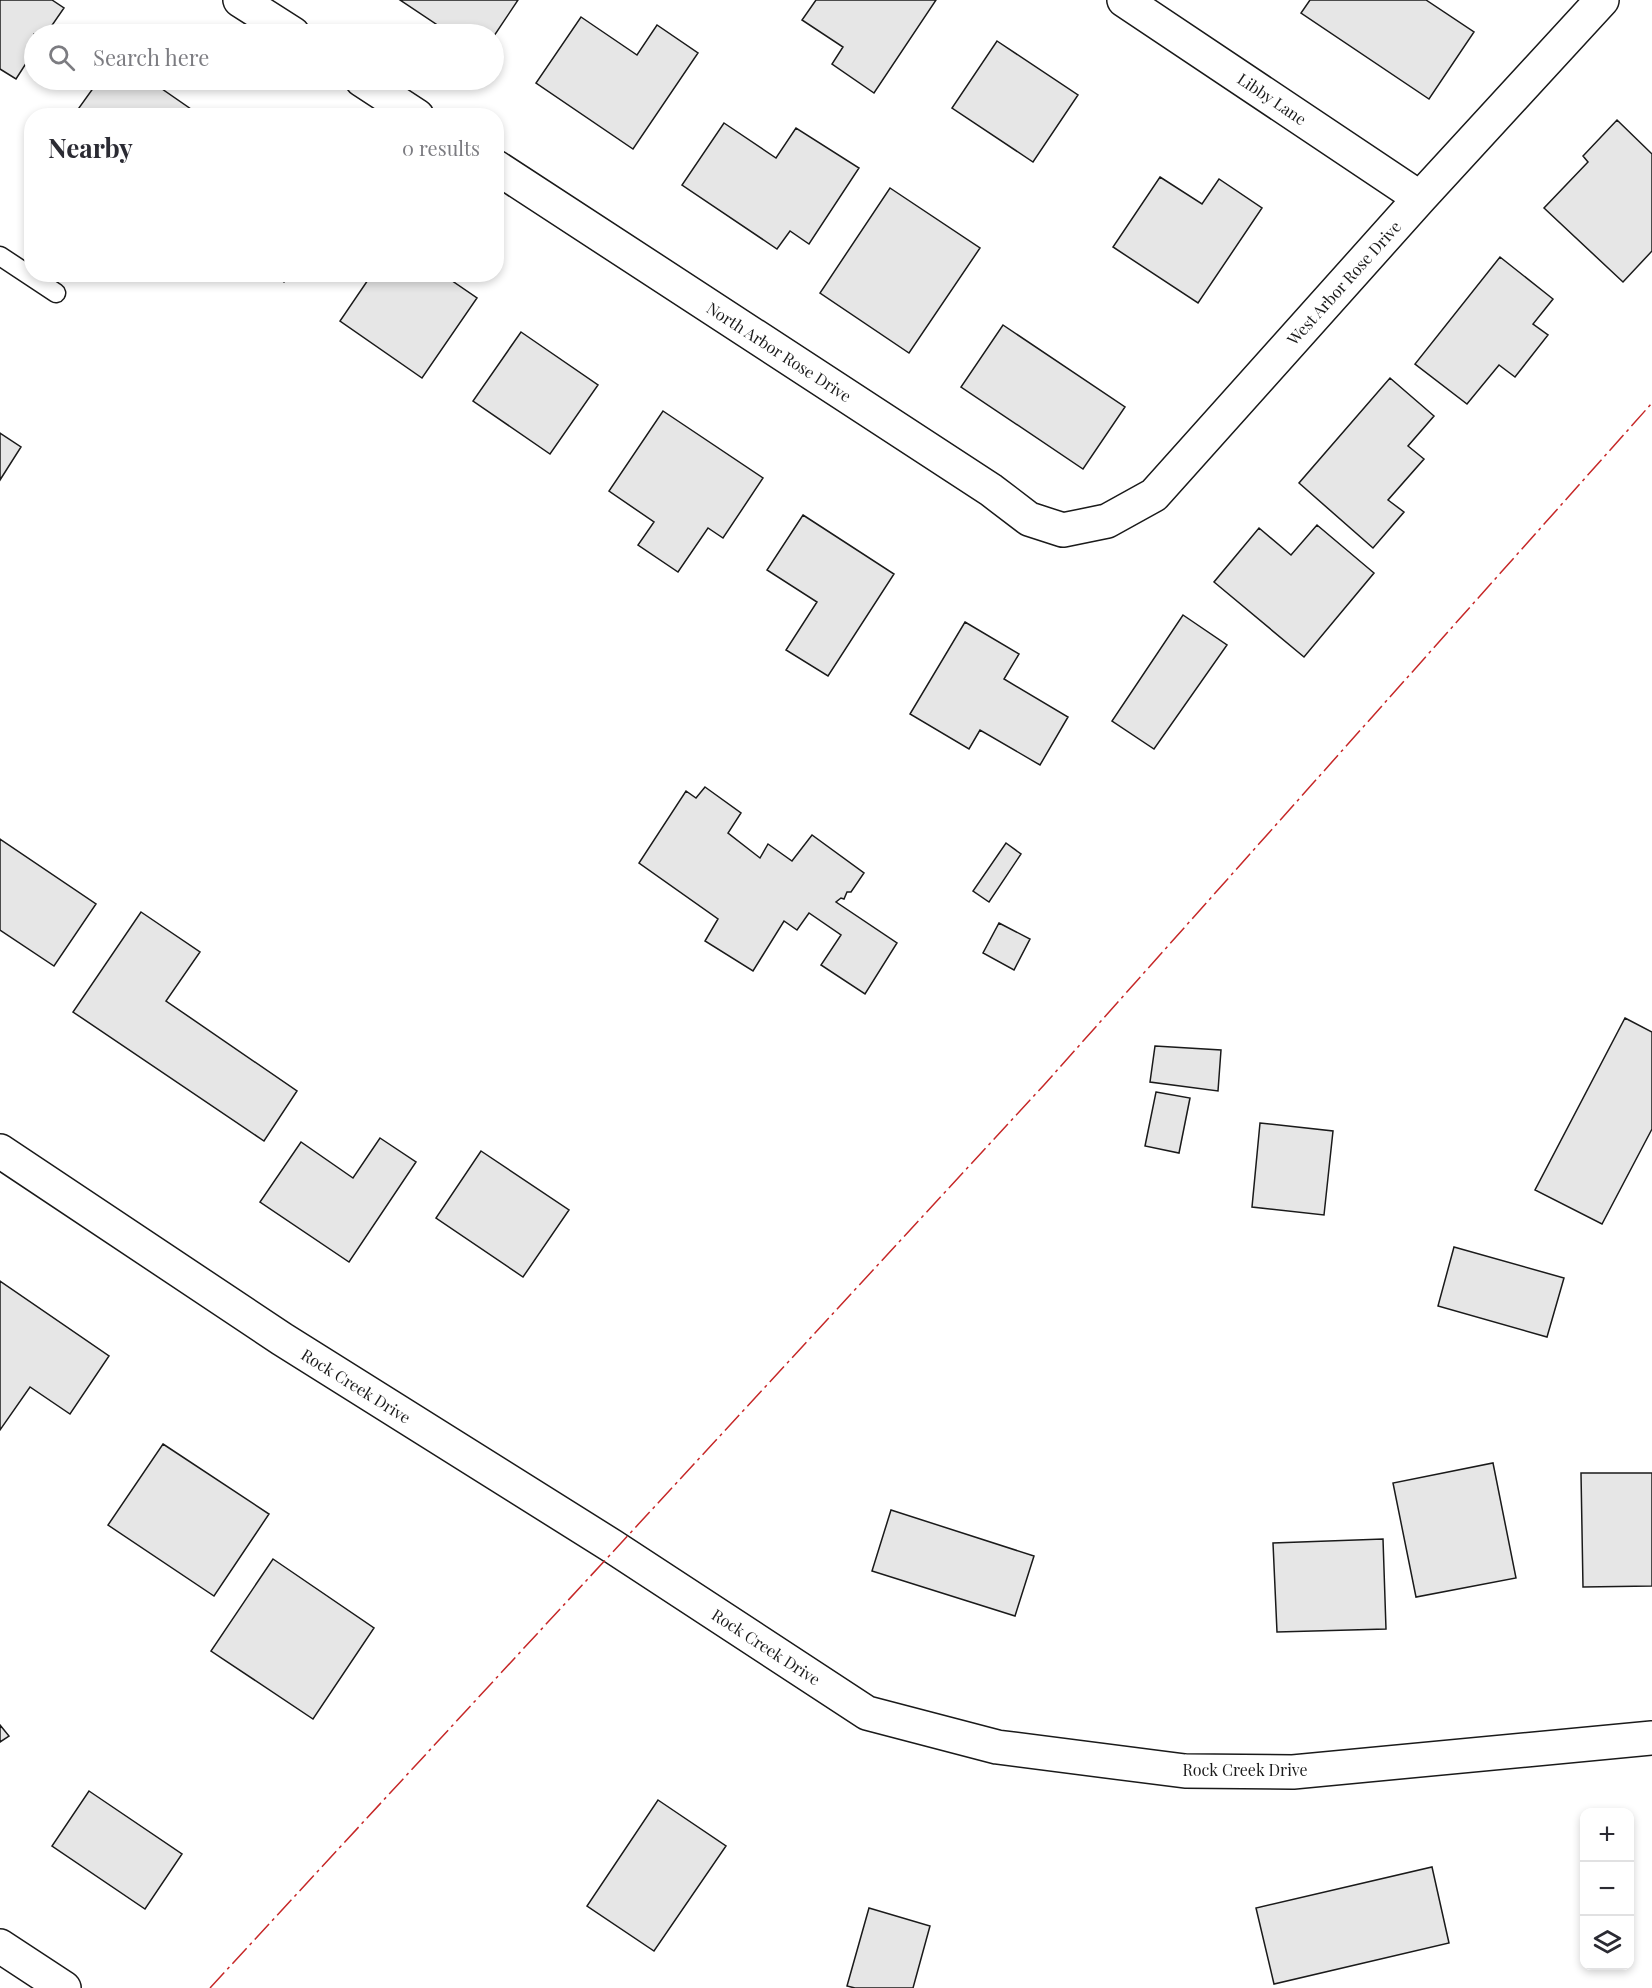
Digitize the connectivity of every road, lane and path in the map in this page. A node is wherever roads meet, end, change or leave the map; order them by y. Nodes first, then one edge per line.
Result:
1 (240, 0) edge
2 (1124, 0) edge
3 (1602, 0) edge
4 (277, 24) edge
5 (377, 90) edge
6 (405, 108) edge
7 (504, 172) edge
8 (1420, 198) junction
9 (0, 256) edge
10 (24, 272) edge
11 (39, 282) edge
12 (56, 293) dead end
13 (1063, 530) joint
14 (0, 1151) edge
15 (1652, 1738) edge
16 (0, 1946) edge
17 (64, 1988) edge

1 - 4 street
2 - 8 street, Libby Lane
3 - 8 street, West Arbor Rose Drive
5 - 6 street
7 - 13 street, North Arbor Rose Drive
8 - 13 street, West Arbor Rose Drive
9 - 10 lane
11 - 12 lane
14 - 15 street, Rock Creek Drive
16 - 17 street

